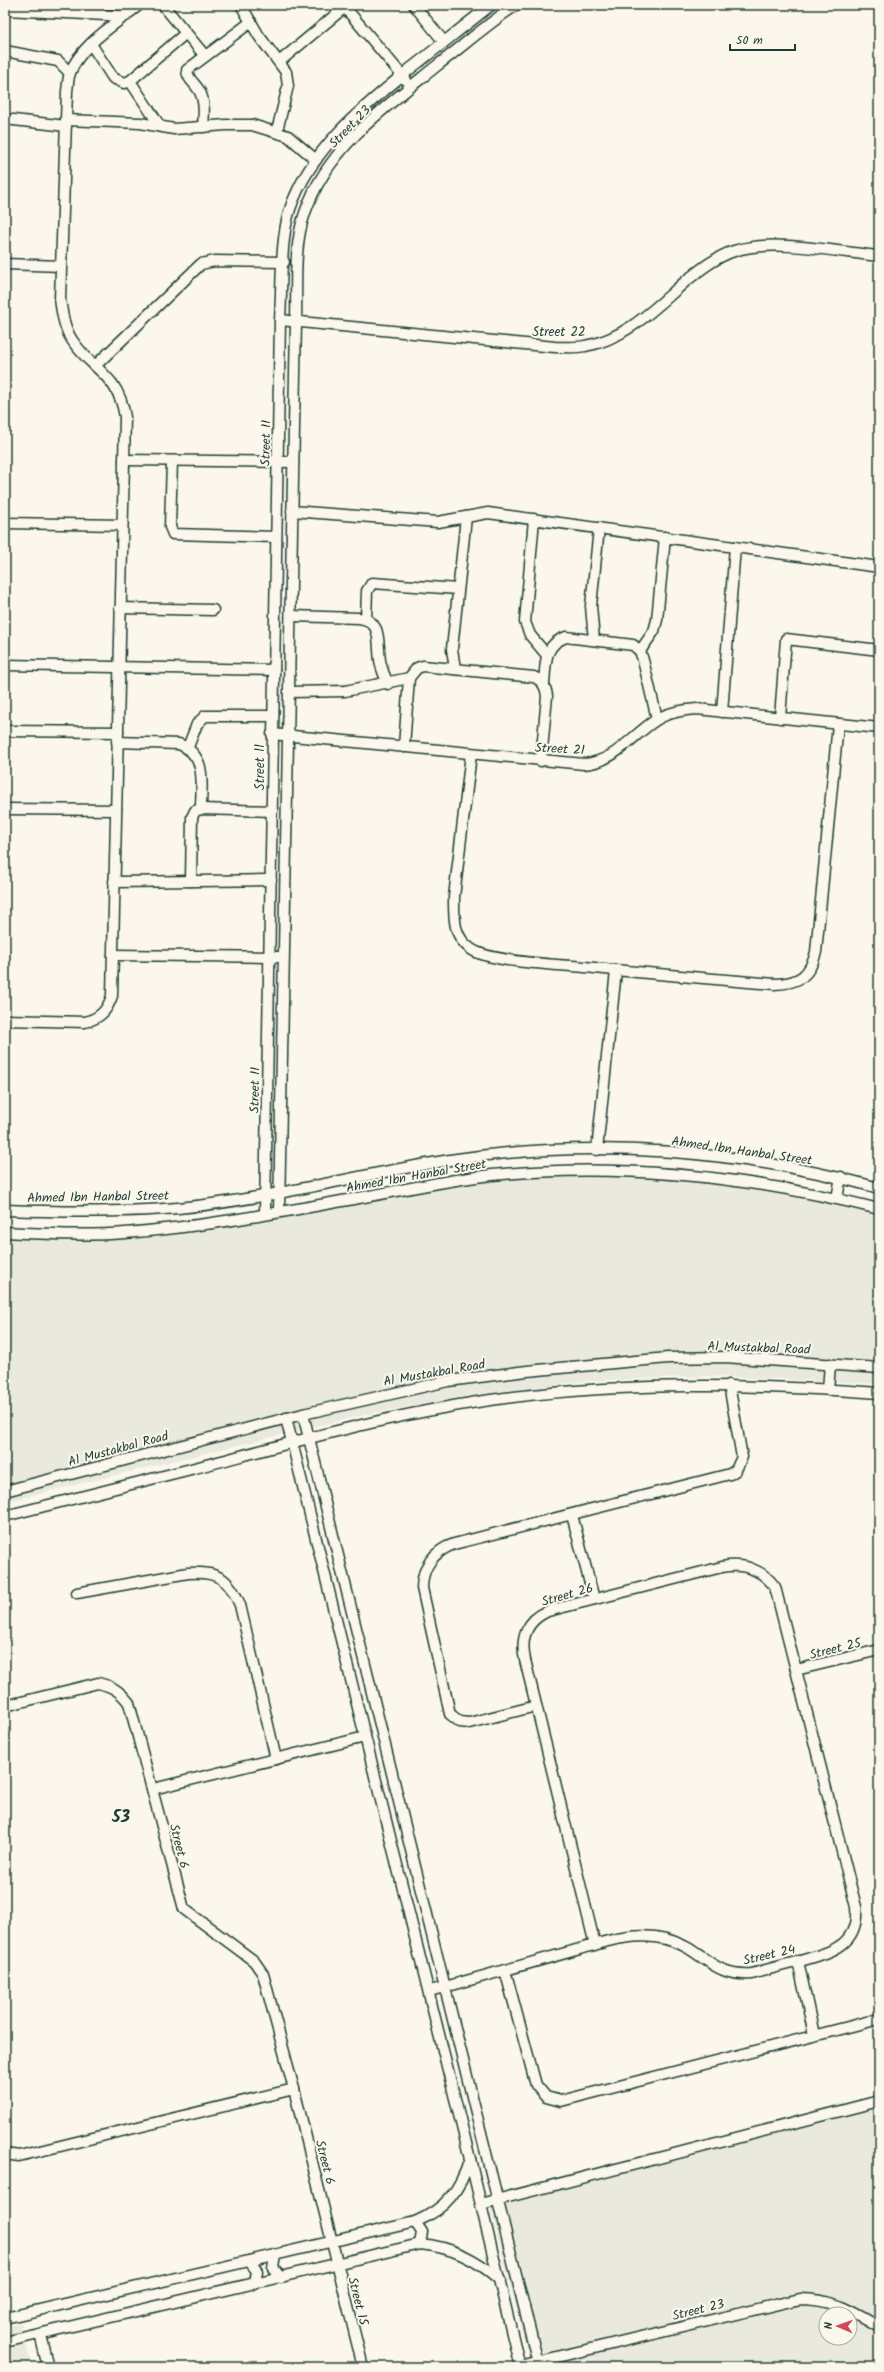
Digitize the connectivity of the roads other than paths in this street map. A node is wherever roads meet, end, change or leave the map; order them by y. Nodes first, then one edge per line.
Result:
1 (139, 5) edge
2 (163, 5) edge
3 (241, 5) edge
4 (414, 5) edge
5 (491, 5) edge
6 (516, 5) edge
7 (344, 6) edge
8 (40, 8) edge
9 (5, 10) edge
10 (126, 16) junction
11 (251, 22) junction
12 (186, 33) junction
13 (444, 42) junction
14 (91, 44) junction
15 (5, 51) edge
16 (205, 56) junction
17 (279, 62) junction
18 (70, 73) junction
19 (402, 76) junction
20 (130, 81) junction
21 (411, 87) junction
22 (5, 119) edge
23 (66, 123) junction
24 (160, 126) junction
25 (202, 127) junction
26 (277, 131) junction
27 (316, 160) junction
28 (879, 256) edge
29 (284, 262) junction
30 (5, 264) edge
31 (61, 266) junction
32 (280, 320) junction
33 (296, 322) junction
34 (96, 365) junction
35 (124, 460) junction
36 (172, 461) junction
37 (278, 462) junction
38 (293, 462) junction
39 (292, 511) junction
40 (466, 517) junction
41 (534, 519) junction
42 (5, 523) edge
43 (122, 525) junction
44 (599, 528) junction
45 (276, 537) junction
46 (666, 537) junction
47 (735, 547) junction
48 (879, 567) edge
49 (458, 589) junction
50 (120, 608) junction
51 (212, 610) dead end
52 (291, 616) junction
53 (366, 619) junction
54 (594, 640) junction
55 (879, 650) edge
56 (640, 651) junction
57 (546, 654) junction
58 (5, 665) edge
59 (119, 667) junction
60 (455, 669) junction
61 (274, 670) junction
62 (409, 678) junction
63 (388, 684) junction
64 (544, 684) junction
65 (290, 692) junction
66 (722, 712) junction
67 (273, 716) junction
68 (780, 718) junction
69 (657, 719) junction
70 (838, 724) junction
71 (879, 728) edge
72 (5, 731) edge
73 (272, 734) junction
74 (289, 735) junction
75 (118, 737) junction
76 (188, 747) junction
77 (404, 747) junction
78 (471, 754) junction
79 (541, 761) junction
80 (5, 809) edge
81 (201, 809) junction
82 (116, 810) junction
83 (272, 811) junction
84 (271, 880) junction
85 (191, 881) junction
86 (114, 882) junction
87 (113, 955) junction
88 (271, 957) junction
89 (286, 957) junction
90 (616, 971) junction
91 (5, 1020) edge
92 (597, 1150) junction
93 (266, 1159) junction
94 (280, 1159) junction
95 (841, 1177) junction
96 (879, 1188) edge
97 (280, 1192) junction
98 (266, 1195) junction
99 (837, 1198) junction
100 (879, 1209) edge
101 (5, 1210) edge
102 (279, 1212) junction
103 (265, 1213) junction
104 (5, 1232) edge
105 (830, 1364) junction
106 (879, 1368) edge
107 (729, 1385) junction
108 (828, 1390) junction
109 (879, 1393) edge
110 (303, 1414) junction
111 (286, 1418) junction
112 (307, 1437) junction
113 (291, 1442) junction
114 (5, 1491) edge
115 (572, 1515) junction
116 (5, 1516) edge
117 (77, 1593) dead end
118 (594, 1600) junction
119 (879, 1650) edge
120 (796, 1670) junction
121 (5, 1706) edge
122 (536, 1706) junction
123 (366, 1737) junction
124 (276, 1759) junction
125 (388, 1760) junction
126 (373, 1765) junction
127 (153, 1789) junction
128 (594, 1945) junction
129 (798, 1961) junction
130 (505, 1970) junction
131 (445, 1987) junction
132 (429, 1991) junction
133 (879, 2018) edge
134 (814, 2035) junction
135 (294, 2089) junction
136 (879, 2102) edge
137 (5, 2154) edge
138 (470, 2159) junction
139 (498, 2200) junction
140 (481, 2204) junction
141 (415, 2222) junction
142 (331, 2242) junction
143 (420, 2244) junction
144 (275, 2255) junction
145 (249, 2261) junction
146 (336, 2265) junction
147 (280, 2278) junction
148 (500, 2280) junction
149 (255, 2284) junction
150 (5, 2318) edge
151 (879, 2327) edge
152 (40, 2334) junction
153 (5, 2342) edge
154 (538, 2364) edge
155 (48, 2367) edge
156 (363, 2367) edge
157 (520, 2367) edge

1 - 10 street
2 - 12 street
3 - 11 street
4 - 13 street
5 - 13 street, Street 23
6 - 21 street, Street 23
7 - 17 street
7 - 19 street
8 - 9 street
8 - 10 street
10 - 14 street
11 - 16 street
11 - 17 street
12 - 16 street
12 - 20 street
13 - 19 street, Street 23
14 - 18 street
14 - 20 street
15 - 18 street
16 - 25 street
17 - 26 street
18 - 23 street
19 - 21 street
19 - 27 street, Street 23
20 - 24 street
21 - 33 street, Street 23
22 - 23 street
23 - 24 street
23 - 31 street
24 - 25 street
25 - 26 street
26 - 27 street
27 - 29 street, Street 23
28 - 33 street, Street 22
29 - 32 street, Street 23
29 - 34 street
30 - 31 street
31 - 34 street
32 - 33 street, Street 22
32 - 37 street, Street 11
33 - 38 street
34 - 35 street
35 - 36 street
35 - 43 street
36 - 37 street
36 - 45 street
37 - 38 street
37 - 45 street, Street 11
38 - 39 street
39 - 40 street
39 - 52 street
40 - 41 street
40 - 49 street
41 - 44 street
41 - 57 street
42 - 43 street
43 - 50 street
44 - 46 street
44 - 54 street
45 - 61 street, Street 11
46 - 47 street
46 - 56 street
47 - 48 street
47 - 66 street
49 - 53 street
49 - 60 street
50 - 51 street
50 - 59 street
52 - 53 street
52 - 65 street
53 - 63 street
54 - 56 street
54 - 57 street
55 - 68 street
56 - 69 street
57 - 64 street
58 - 59 street
59 - 61 street
59 - 75 street
60 - 62 street
60 - 64 street
61 - 67 street, Street 11
62 - 63 street
62 - 77 street
63 - 65 street
64 - 79 street
65 - 74 street
66 - 68 street, Street 21
66 - 69 street, Street 21
67 - 73 street, Street 11
67 - 76 street
68 - 70 street, Street 21
69 - 79 street, Street 21
70 - 71 street, Street 21
70 - 90 street
72 - 75 street
73 - 74 street, Street 21
73 - 83 street, Street 11
74 - 77 street, Street 21
74 - 89 street
75 - 76 street
75 - 82 street
76 - 81 street
77 - 78 street, Street 21
78 - 79 street, Street 21
78 - 90 street
80 - 82 street
81 - 83 street
81 - 85 street
82 - 86 street
83 - 84 street, Street 11
84 - 85 street
84 - 88 street, Street 11
85 - 86 street
86 - 87 street
87 - 88 street
87 - 91 street
88 - 89 street
88 - 93 street, Street 11
89 - 94 street
90 - 92 street
92 - 95 street, Ahmed Ibn Hanbal Street
92 - 97 street, Ahmed Ibn Hanbal Street
93 - 94 street
93 - 98 street, Street 11
94 - 97 street
95 - 96 street, Ahmed Ibn Hanbal Street
95 - 99 street
97 - 98 street, Ahmed Ibn Hanbal Street
97 - 102 street
98 - 101 street, Ahmed Ibn Hanbal Street
98 - 103 street, Street 11
99 - 100 street, Ahmed Ibn Hanbal Street
99 - 102 street, Ahmed Ibn Hanbal Street
102 - 103 street, Ahmed Ibn Hanbal Street
103 - 104 street, Ahmed Ibn Hanbal Street
105 - 106 street, Al Mustakbal Road
105 - 108 street
105 - 110 street, Al Mustakbal Road
107 - 108 street
107 - 112 street
107 - 115 street
108 - 109 street
110 - 111 street, Al Mustakbal Road
110 - 112 street
111 - 113 street
111 - 114 street, Al Mustakbal Road
112 - 113 street
112 - 125 street
113 - 116 street
113 - 123 street
115 - 118 street
115 - 122 street
117 - 124 street
118 - 120 street, Street 26
118 - 122 street, Street 26
119 - 120 street, Street 25
120 - 129 street, Street 24
121 - 127 street, Street 6
122 - 128 street, Street 26
123 - 124 street
123 - 126 street
124 - 127 street
125 - 126 street
125 - 131 street
126 - 132 street
127 - 135 street, Street 6
128 - 129 street, Street 24
128 - 130 street, Street 24
129 - 134 street
130 - 131 street, Street 24
130 - 134 street
131 - 132 street, Street 24
131 - 139 street
132 - 138 street
133 - 134 street
135 - 137 street
135 - 142 street, Street 6
136 - 139 street
138 - 140 street
138 - 141 street
139 - 140 street
139 - 154 street
140 - 148 street
141 - 142 street
141 - 143 street
142 - 144 street
142 - 146 street, Street 15
143 - 146 street
143 - 148 street
144 - 145 street
144 - 147 street
145 - 149 street
145 - 150 street
146 - 147 street
146 - 156 street, Street 15
147 - 149 street
148 - 157 street
149 - 152 street
151 - 154 street, Street 23
152 - 153 street
152 - 155 street
154 - 157 street, Street 23

